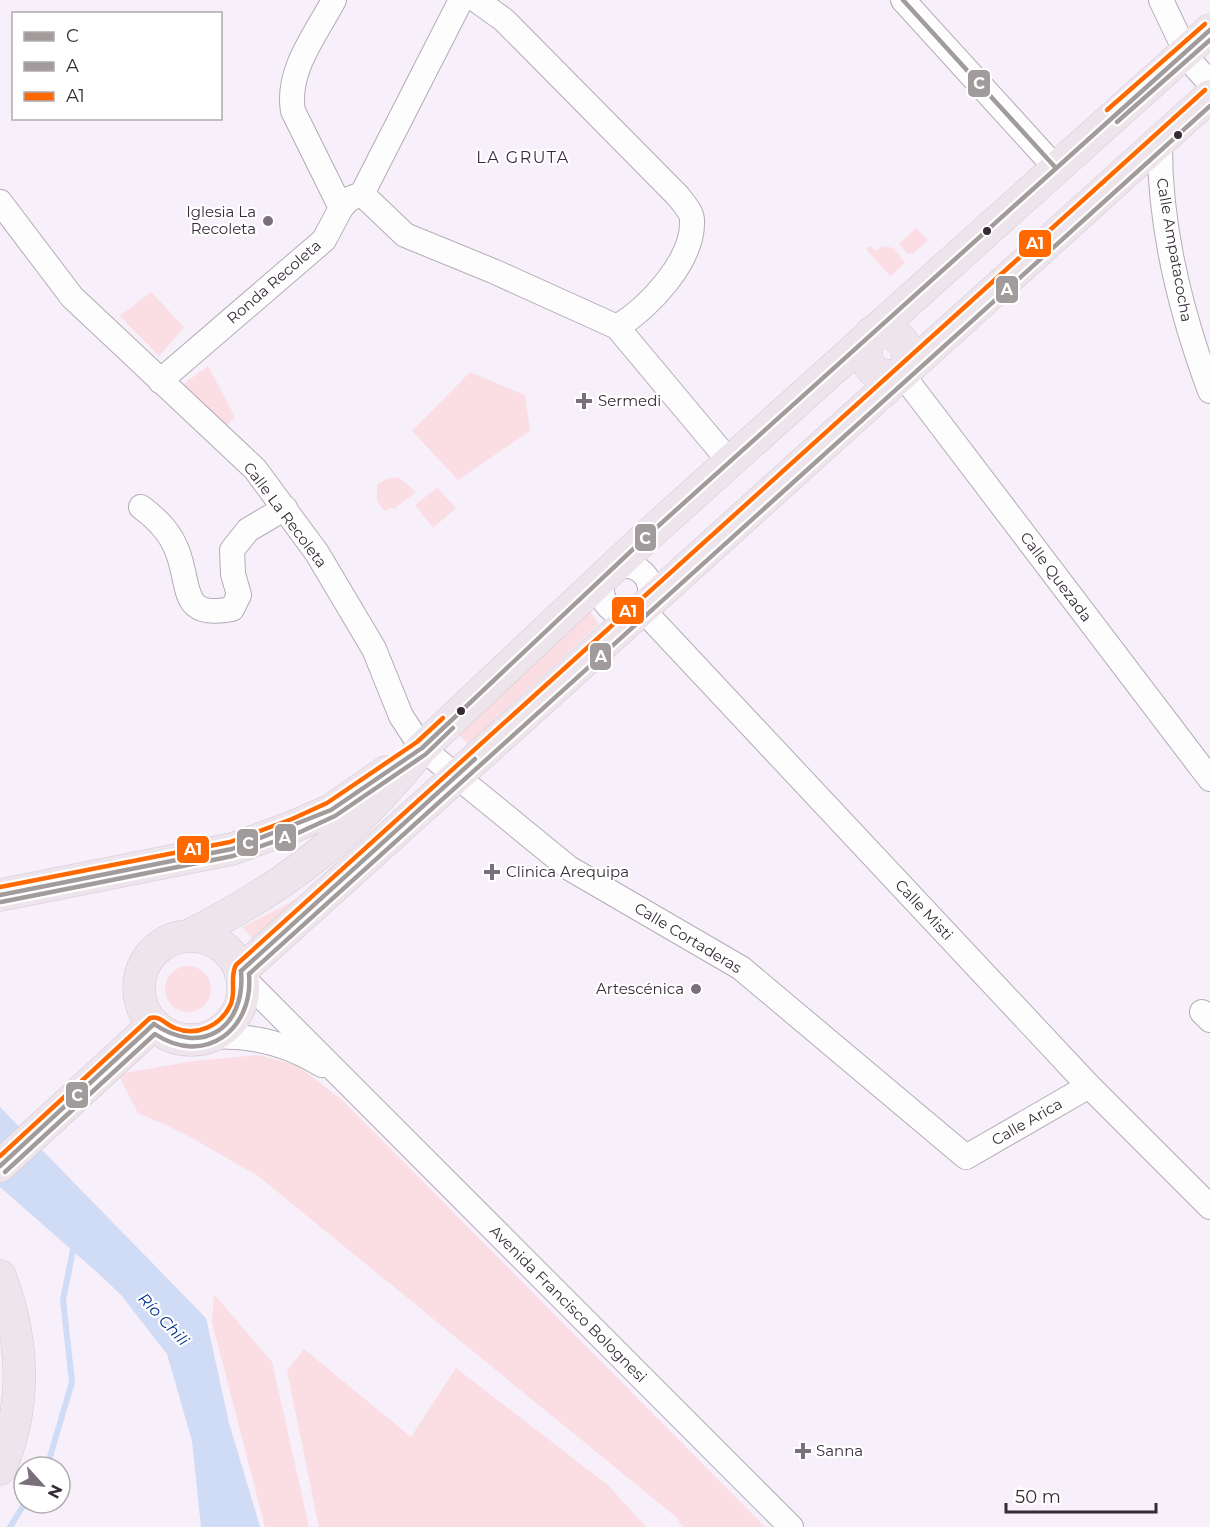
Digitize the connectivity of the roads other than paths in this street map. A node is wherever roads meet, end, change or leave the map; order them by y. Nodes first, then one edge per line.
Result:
1 (334, 0) edge
2 (461, 0) edge
3 (476, 0) edge
4 (903, 0) edge
5 (1161, 0) edge
6 (1210, 30) edge
7 (1185, 51) junction
8 (1210, 82) edge
9 (1210, 96) edge
10 (1160, 142) junction
11 (1055, 167) junction
12 (362, 194) junction
13 (0, 202) edge
14 (341, 208) junction
15 (616, 327) junction
16 (872, 333) junction
17 (902, 374) junction
18 (160, 381) junction
19 (1210, 391) edge
20 (729, 461) junction
21 (141, 507) dead end
22 (285, 508) junction
23 (610, 570) junction
24 (642, 609) junction
25 (422, 748) junction
26 (456, 777) junction
27 (1210, 779) edge
28 (0, 895) edge
29 (190, 935) junction
30 (242, 974) junction
31 (154, 1024) junction
32 (208, 1037) junction
33 (346, 1081) junction
34 (1089, 1086) junction
35 (966, 1157) joint
36 (0, 1166) edge
37 (1210, 1207) edge
38 (3, 1301) edge
39 (0, 1469) edge
40 (791, 1527) edge

1 - 14 street
2 - 12 street
3 - 15 street
4 - 11 street
5 - 7 street
6 - 7 main road
7 - 8 street
7 - 11 main road
9 - 10 main road
10 - 17 main road
10 - 19 street, Calle Ampatacocha
11 - 16 main road
12 - 14 street
12 - 15 street
13 - 18 street, Calle La Recoleta
14 - 18 street, Ronda Recoleta
15 - 20 street
16 - 17 main road
16 - 20 main road
17 - 24 main road
17 - 27 street, Calle Quezada
18 - 22 street, Calle La Recoleta
20 - 23 main road
21 - 22 street
22 - 25 street, Calle La Recoleta
23 - 24 street
23 - 24 street
23 - 25 main road
24 - 26 main road
24 - 34 street, Calle Misti
25 - 26 street, Calle La Recoleta
25 - 28 main road
25 - 29 main road
26 - 30 main road
26 - 35 street, Calle Cortaderas
29 - 30 main road
29 - 31 main road
30 - 32 main road
30 - 33 street, Avenida Francisco Bolognesi
31 - 32 main road
31 - 36 main road
32 - 33 street, Avenida Francisco Bolognesi
33 - 40 street, Avenida Francisco Bolognesi
34 - 35 street, Calle Arica
34 - 37 street, Calle Misti
38 - 39 main road

